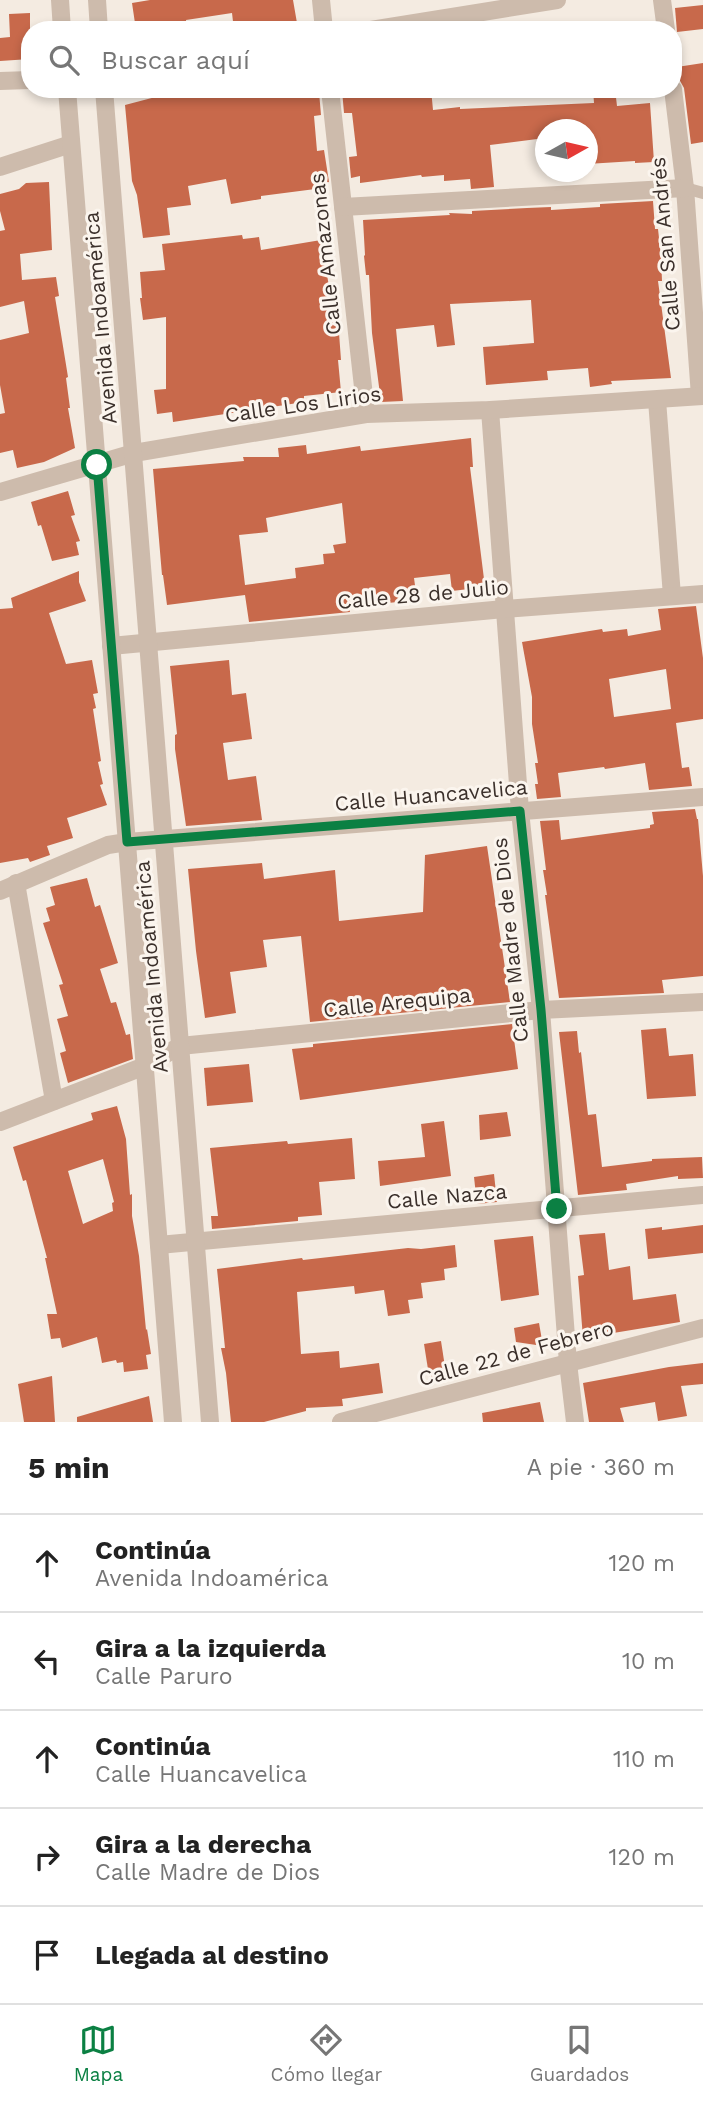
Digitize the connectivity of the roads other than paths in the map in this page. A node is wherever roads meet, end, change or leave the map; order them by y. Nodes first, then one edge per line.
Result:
1 (60, 0) edge
2 (97, 0) edge
3 (321, 0) edge
4 (557, 0) edge
5 (662, 0) edge
6 (522, 2) edge
7 (61, 21) edge
8 (98, 21) edge
9 (323, 21) edge
10 (420, 21) edge
11 (665, 21) edge
12 (21, 80) edge
13 (0, 81) edge
14 (68, 98) edge
15 (105, 98) edge
16 (331, 98) edge
17 (675, 98) edge
18 (71, 144) junction
19 (0, 167) edge
20 (694, 190) edge
21 (343, 207) junction
22 (701, 396) edge
23 (657, 400) junction
24 (490, 410) junction
25 (366, 414) junction
26 (134, 453) junction
27 (97, 465) junction
28 (0, 492) edge
29 (703, 594) edge
30 (672, 596) junction
31 (504, 610) junction
32 (148, 642) junction
33 (111, 646) junction
34 (703, 797) edge
35 (520, 811) junction
36 (164, 839) junction
37 (127, 842) junction
38 (8, 887) edge
39 (703, 1002) edge
40 (541, 1010) junction
41 (180, 1046) junction
42 (145, 1066) junction
43 (54, 1101) junction
44 (0, 1122) edge
45 (703, 1195) edge
46 (557, 1209) junction
47 (195, 1242) junction
48 (159, 1245) junction
49 (703, 1328) edge
50 (568, 1363) junction
51 (173, 1422) edge
52 (210, 1422) edge
53 (341, 1422) edge
54 (575, 1422) edge

1 - 7 street
2 - 8 street
3 - 9 street
4 - 6 street
5 - 11 street
6 - 10 street
12 - 13 street
14 - 18 street, Avenida Indoamérica
15 - 26 street, Avenida Indoamérica
16 - 21 street, Calle Amazonas
17 - 20 street, Calle San Andrés
18 - 19 street
18 - 27 street, Avenida Indoamérica
20 - 21 street
20 - 22 street, Calle San Andrés
21 - 25 street, Calle Amazonas
22 - 23 street, Calle Los Lirios
23 - 24 street, Calle Los Lirios
23 - 30 street
24 - 25 street, Calle Los Lirios
24 - 31 street, Calle Madre de Dios
25 - 26 street, Calle Los Lirios
26 - 27 street, Calle Los Lirios
26 - 32 street, Avenida Indoamérica
27 - 28 street, Calle Los Lirios
27 - 33 street, Avenida Indoamérica
29 - 30 street, Calle 28 de Julio
30 - 31 street, Calle 28 de Julio
31 - 32 street, Calle 28 de Julio
31 - 35 street, Calle Madre de Dios
32 - 33 street, Calle 28 de Julio
32 - 36 street, Avenida Indoamérica
33 - 37 street, Avenida Indoamérica
34 - 35 street, Calle Huancavelica
35 - 36 street, Calle Huancavelica
35 - 40 street, Calle Madre de Dios
36 - 37 street, Calle Huancavelica
36 - 41 street, Avenida Indoamérica
37 - 38 street, Calle Huancavelica
37 - 42 street, Avenida Indoamérica
38 - 43 street
39 - 40 street, Calle Arequipa
40 - 41 street, Calle Arequipa
40 - 46 street, Calle Madre de Dios
41 - 42 street
41 - 47 street, Avenida Indoamérica
42 - 43 street
42 - 48 street, Avenida Indoamérica
43 - 44 street
45 - 46 street, Calle Nazca
46 - 47 street, Calle Nazca
46 - 50 street, Calle Madre de Dios
47 - 48 street, Calle Nazca
47 - 52 street, Avenida Indoamérica
48 - 51 street, Avenida Indoamérica
49 - 50 street, Calle 22 de Febrero
50 - 53 street, Calle 22 de Febrero
50 - 54 street, Calle Madre de Dios

